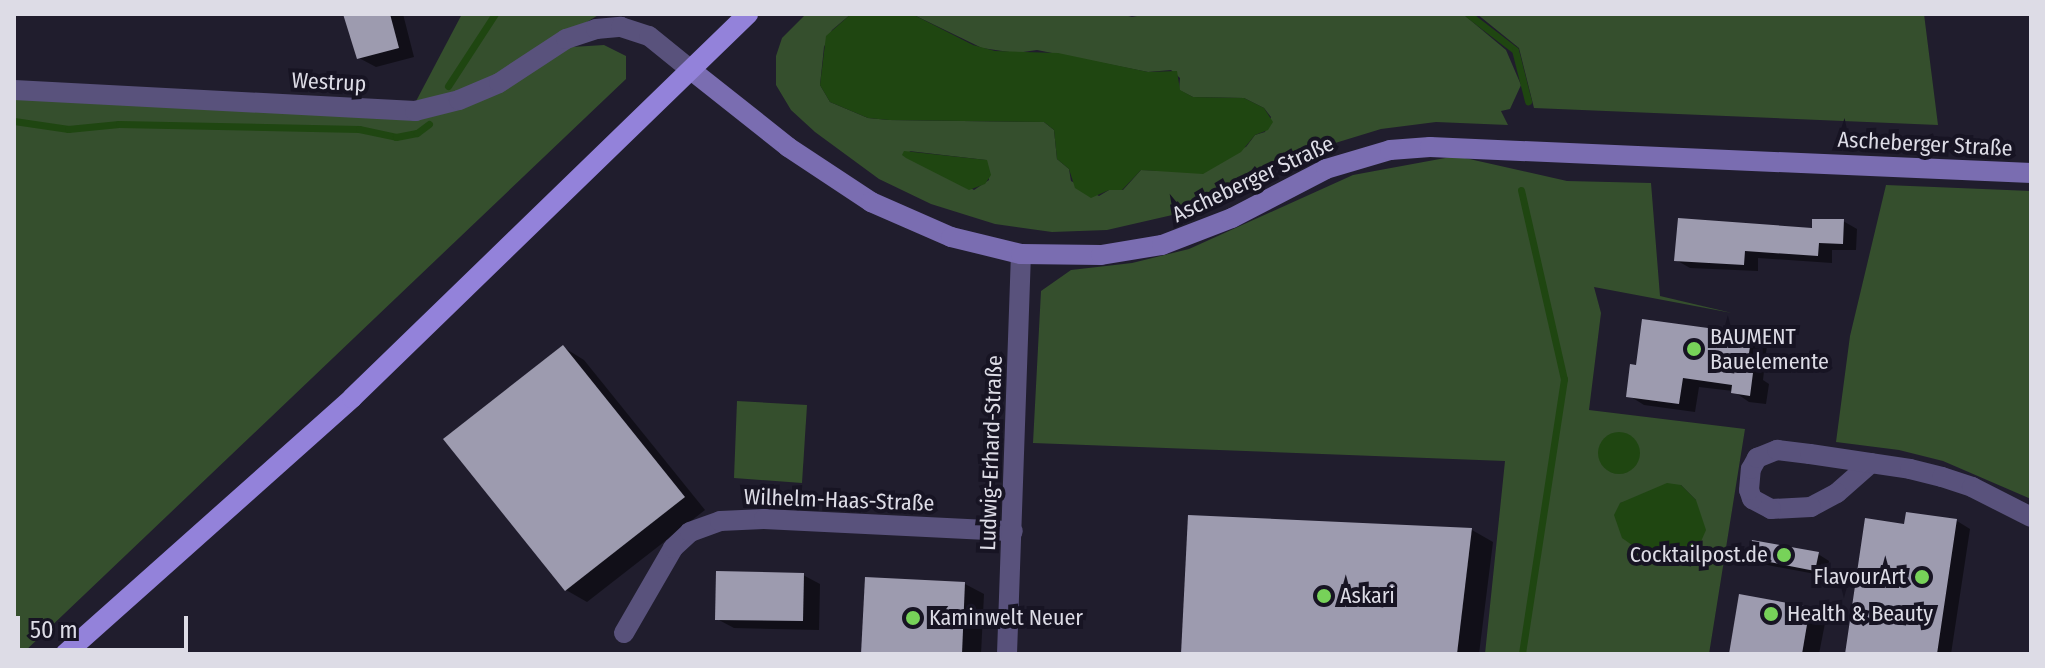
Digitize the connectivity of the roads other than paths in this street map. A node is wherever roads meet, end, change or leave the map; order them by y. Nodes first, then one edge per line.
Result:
1 (748, 14) edge
2 (622, 20) edge
3 (691, 70) junction
4 (14, 90) edge
5 (2031, 173) edge
6 (1021, 254) junction
7 (1871, 463) junction
8 (2031, 517) edge
9 (1013, 531) junction
10 (624, 633) dead end
11 (65, 654) edge
12 (1007, 654) edge

1 - 3 main road
2 - 3 street, Westrup
2 - 4 street, Westrup
3 - 6 street, Ascheberger Straße
3 - 11 main road
5 - 6 street, Ascheberger Straße
6 - 9 street, Ludwig-Erhard-Straße
7 - 7 street
7 - 8 street
9 - 10 street, Wilhelm-Haas-Straße
9 - 12 street, Ludwig-Erhard-Straße

